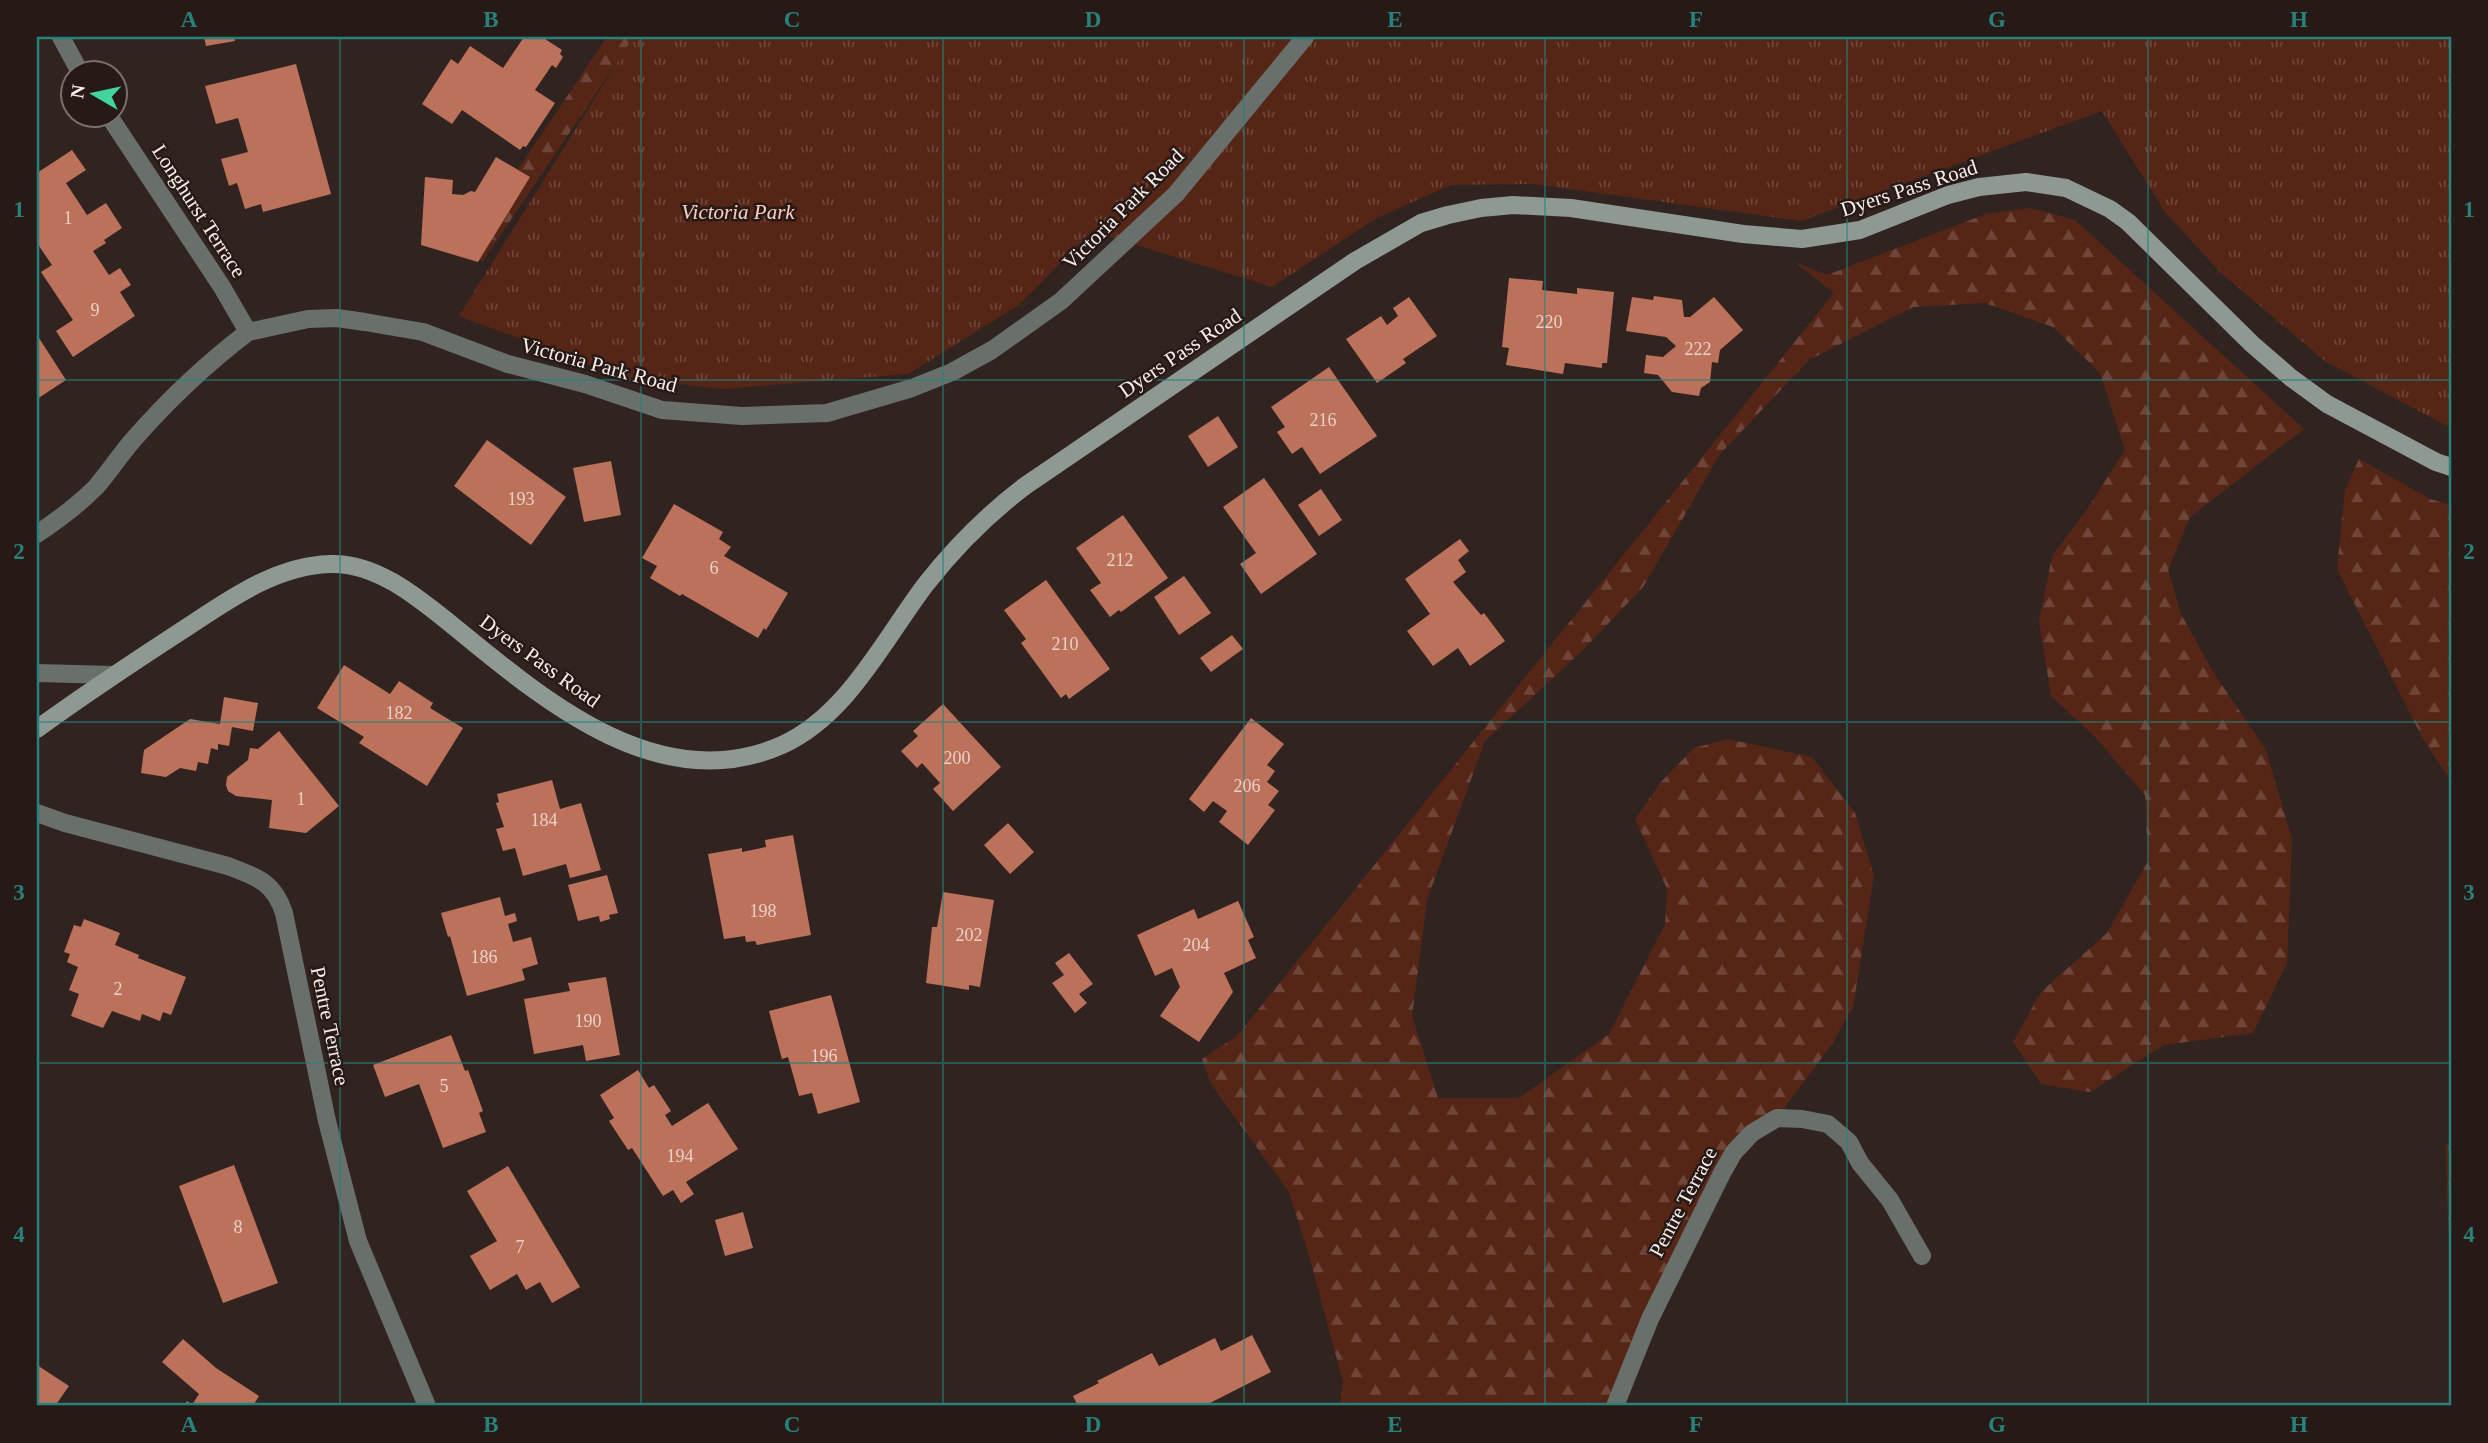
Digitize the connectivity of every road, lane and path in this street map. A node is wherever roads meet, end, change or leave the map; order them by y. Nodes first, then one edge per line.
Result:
1 (61, 37) edge
2 (1305, 37) edge
3 (73, 60) edge
4 (118, 130) edge
5 (248, 332) junction
6 (2451, 467) edge
7 (37, 534) edge
8 (37, 673) edge
9 (113, 675) junction
10 (37, 729) edge
11 (37, 813) edge
12 (1922, 1256) dead end
13 (427, 1406) edge
14 (1615, 1406) edge

1 - 3 street
2 - 5 street, Victoria Park Road
4 - 5 street, Longhurst Terrace
5 - 7 street, Victoria Park Road
6 - 9 main road, Dyers Pass Road
8 - 9 street
9 - 10 main road, Dyers Pass Road
11 - 13 street, Pentre Terrace
12 - 14 street, Pentre Terrace

